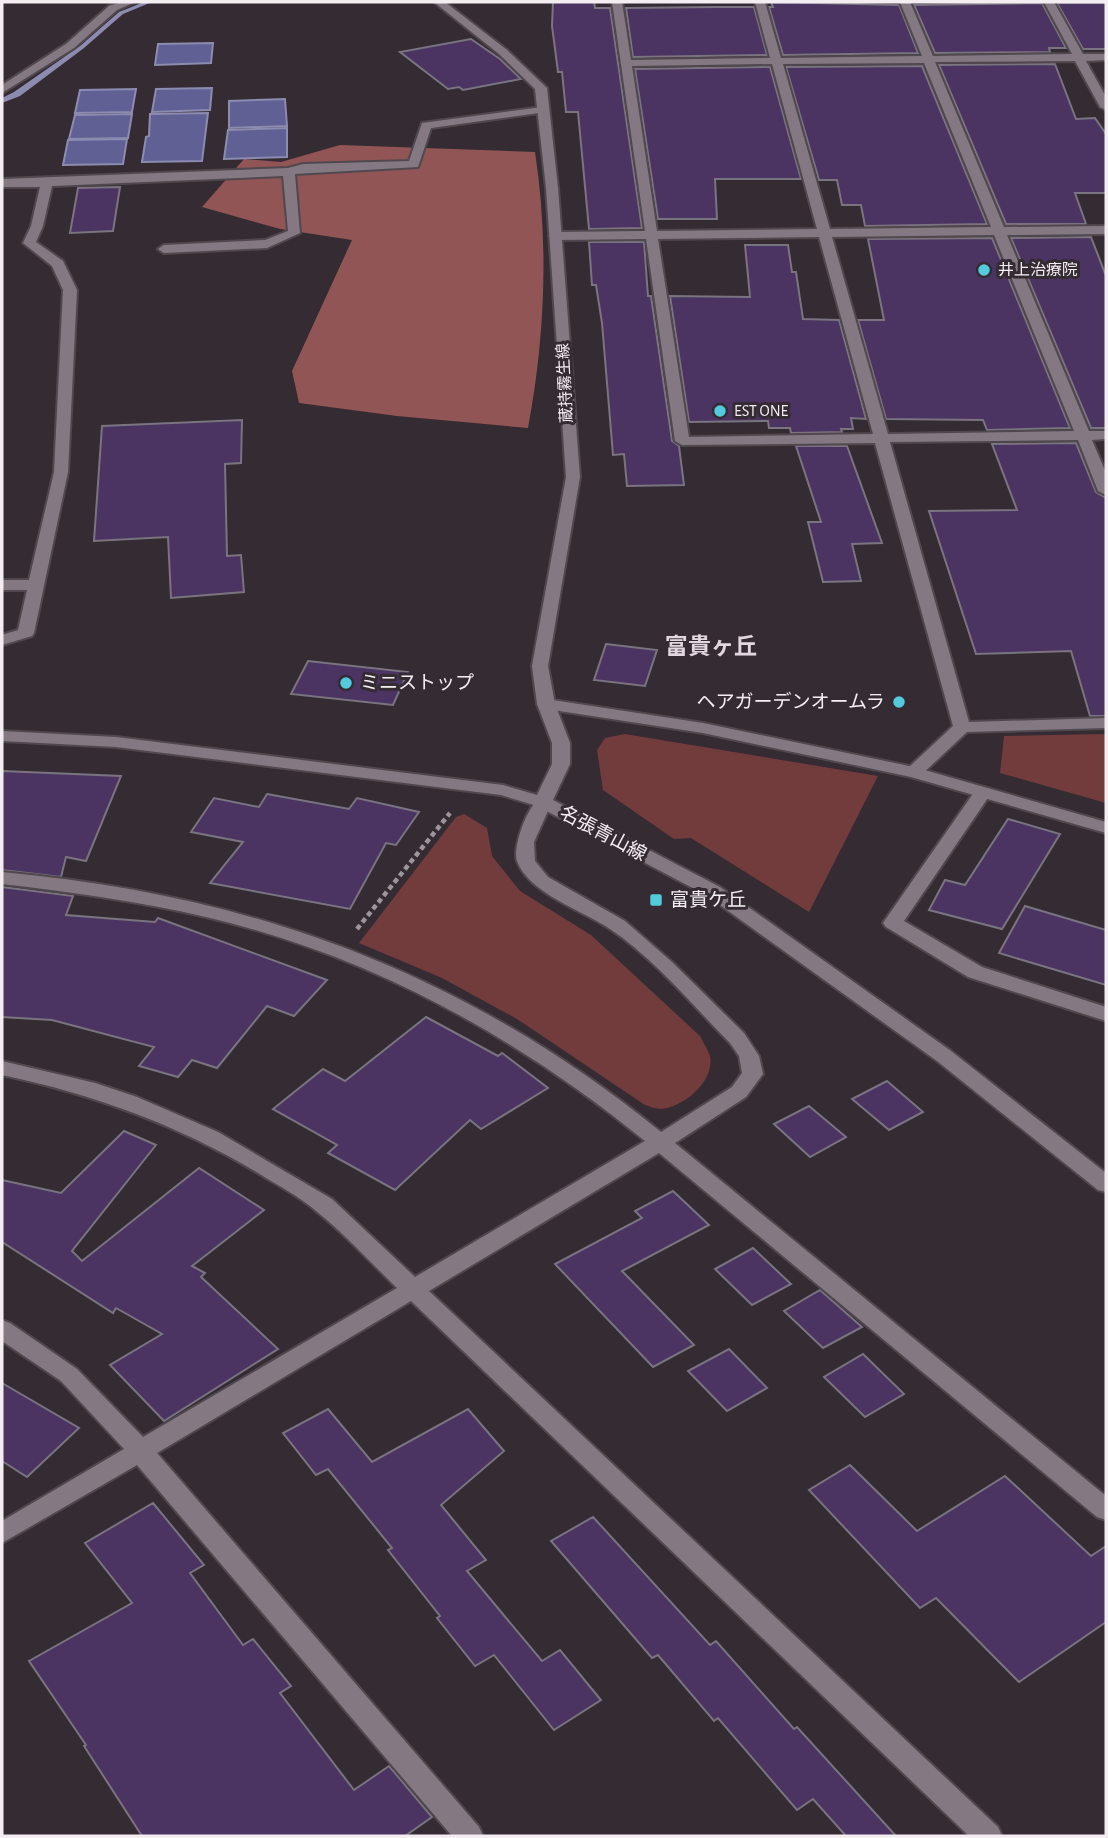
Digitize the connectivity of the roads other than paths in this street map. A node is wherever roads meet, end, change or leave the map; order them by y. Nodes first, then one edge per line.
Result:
1 (130, 2) edge
2 (444, 2) edge
3 (617, 2) edge
4 (760, 2) edge
5 (905, 2) edge
6 (1049, 2) edge
7 (1079, 57) junction
8 (1106, 57) edge
9 (929, 59) junction
10 (776, 61) junction
11 (626, 63) junction
12 (2, 90) edge
13 (1106, 107) edge
14 (542, 110) junction
15 (289, 172) junction
16 (2, 183) edge
17 (47, 183) junction
18 (1106, 230) edge
19 (1000, 231) junction
20 (826, 233) junction
21 (651, 235) junction
22 (555, 236) junction
23 (164, 249) dead end
24 (1083, 435) junction
25 (1106, 435) edge
26 (883, 440) junction
27 (1106, 491) edge
28 (2, 585) edge
29 (36, 585) junction
30 (2, 640) edge
31 (547, 704) junction
32 (1106, 723) edge
33 (962, 727) junction
34 (2, 736) edge
35 (914, 772) junction
36 (983, 792) junction
37 (543, 802) junction
38 (1106, 828) edge
39 (2, 878) edge
40 (1106, 1014) edge
41 (2, 1068) edge
42 (659, 1143) junction
43 (1106, 1184) edge
44 (414, 1289) junction
45 (2, 1329) edge
46 (140, 1452) junction
47 (1106, 1510) edge
48 (2, 1533) edge
49 (469, 1836) edge
50 (988, 1836) edge

1 - 12 street
2 - 14 street, 蔵持霧生線
3 - 11 street
4 - 10 street
5 - 9 street
6 - 7 street
7 - 8 street
7 - 9 street
7 - 13 street
9 - 10 street
9 - 19 street
10 - 11 street
10 - 20 street
11 - 21 street
14 - 15 street
14 - 22 street, 蔵持霧生線
15 - 17 street
15 - 23 street
16 - 17 street
17 - 29 street
18 - 19 street
19 - 20 street
19 - 24 street
20 - 21 street
20 - 26 street
21 - 22 street
21 - 26 street
22 - 31 street, 蔵持霧生線
24 - 25 street
24 - 26 street
24 - 27 street
26 - 33 street
28 - 29 street
29 - 30 street
31 - 35 street
31 - 37 street, 蔵持霧生線
32 - 33 street
33 - 35 street
34 - 37 street, 名張青山線
35 - 36 street
36 - 38 street
36 - 40 street
37 - 42 street, 蔵持霧生線
37 - 43 street, 名張青山線
39 - 42 street
41 - 44 street
42 - 44 street
42 - 47 street
44 - 46 street
44 - 50 street
45 - 46 street
46 - 48 street
46 - 49 street

